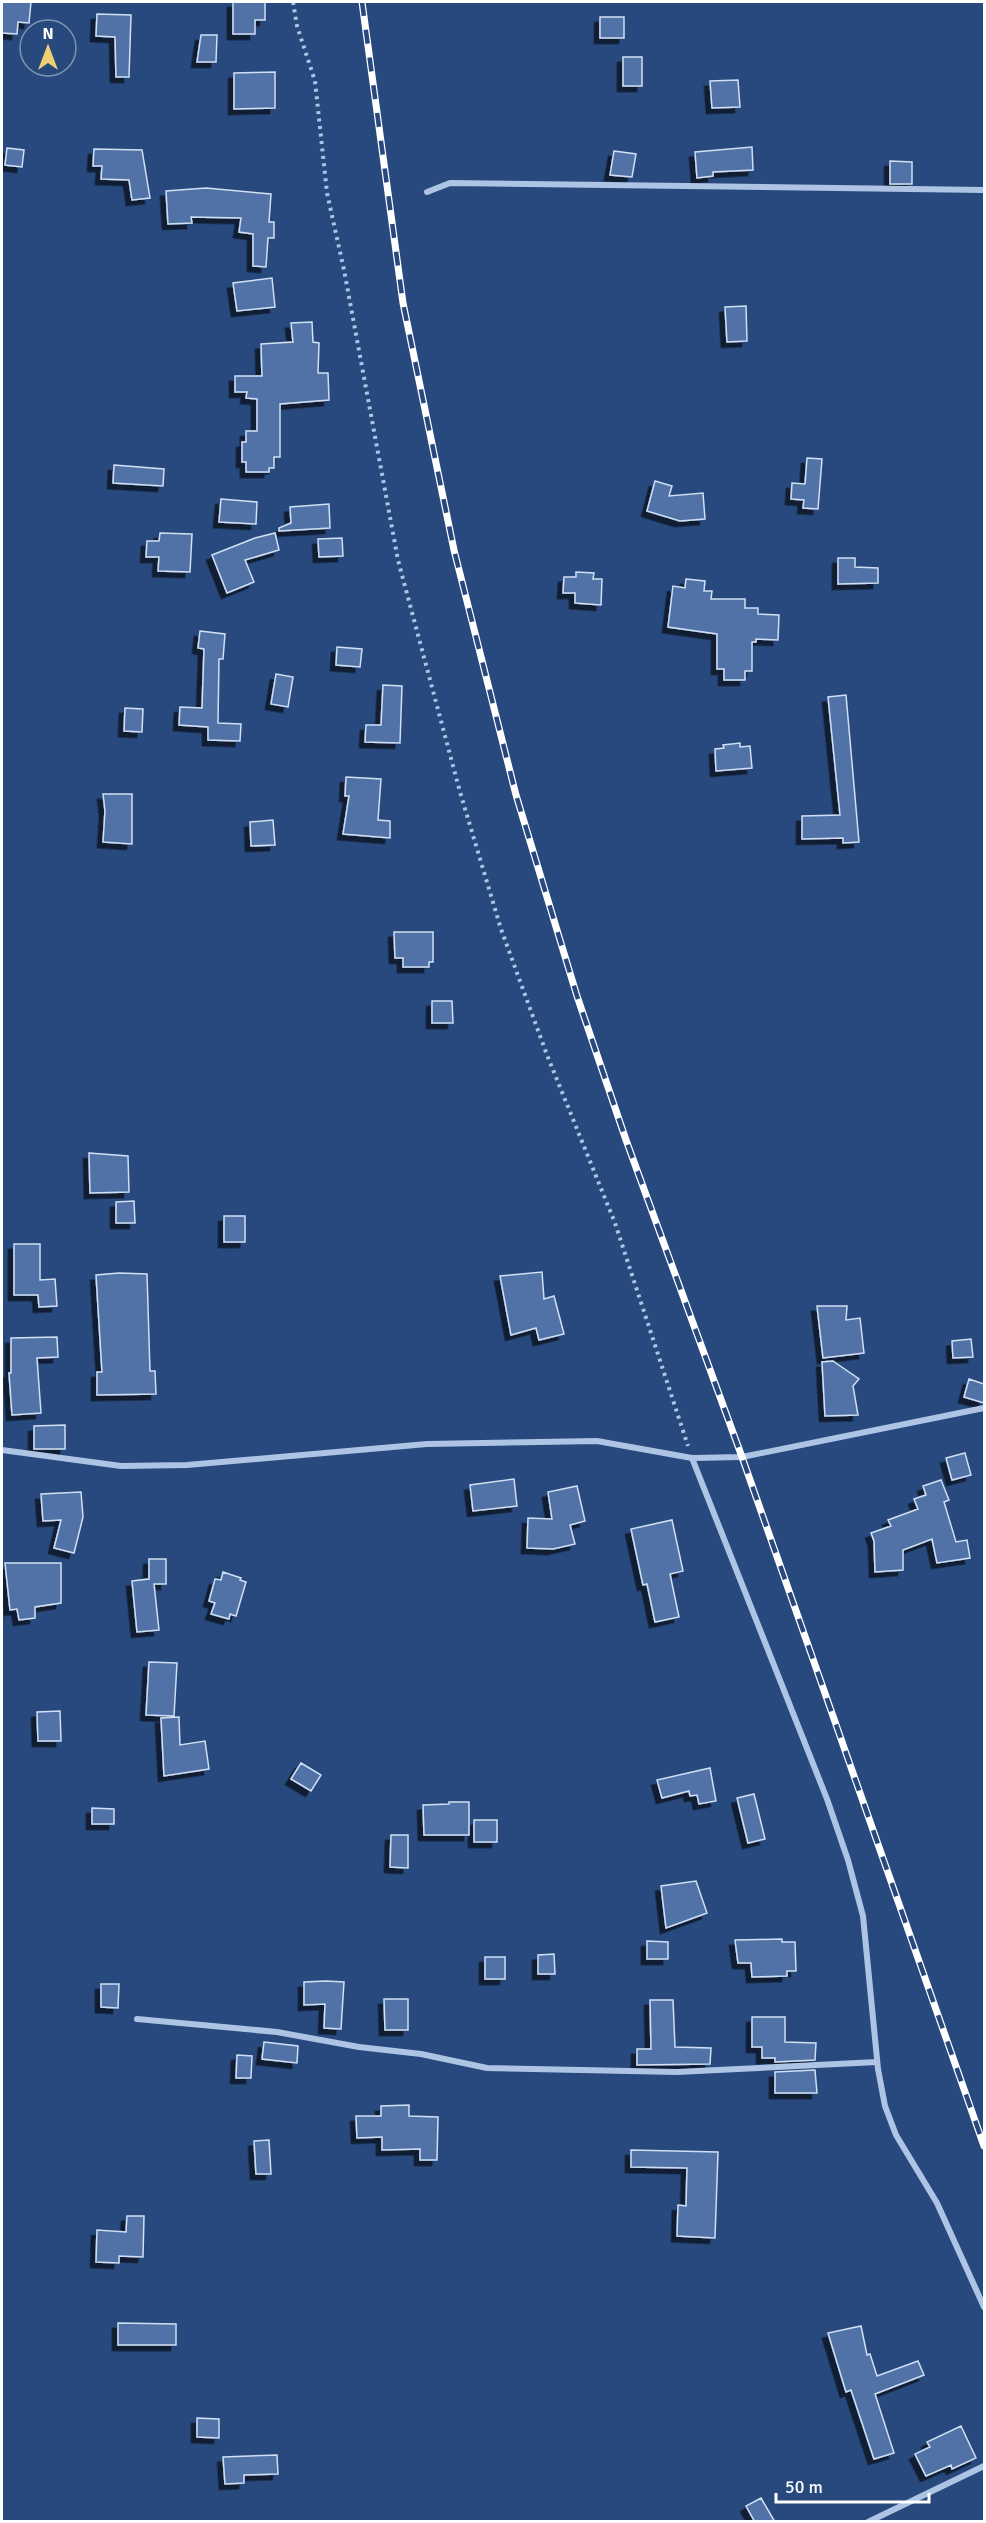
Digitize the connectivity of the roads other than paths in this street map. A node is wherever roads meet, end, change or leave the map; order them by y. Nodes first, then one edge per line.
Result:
1 (984, 189) edge
2 (427, 192) dead end
3 (984, 1408) edge
4 (2, 1450) edge
5 (692, 1458) junction
6 (137, 2019) dead end
7 (877, 2062) junction
8 (984, 2307) edge
9 (984, 2466) edge
10 (867, 2522) edge

1 - 2 street
3 - 5 street
4 - 5 street
5 - 7 street
6 - 7 street
7 - 8 street
9 - 10 street

